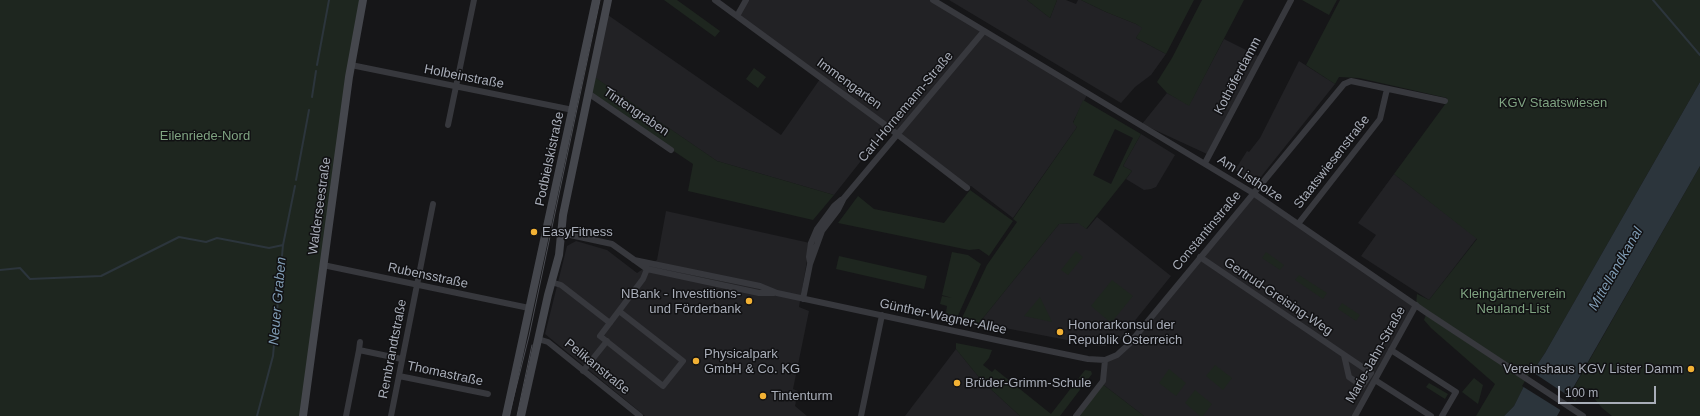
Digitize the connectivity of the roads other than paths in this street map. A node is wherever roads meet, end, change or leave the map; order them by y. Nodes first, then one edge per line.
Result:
1 (363, 0) edge
2 (474, 0) edge
3 (596, 0) edge
4 (608, 0) edge
5 (715, 0) edge
6 (746, 0) edge
7 (933, 0) edge
8 (1291, 0) edge
9 (737, 16) junction
10 (984, 30) junction
11 (351, 66) junction
12 (456, 87) junction
13 (1387, 89) junction
14 (588, 93) junction
15 (1445, 101) dead end
16 (572, 110) junction
17 (448, 125) dead end
18 (898, 134) junction
19 (672, 150) dead end
20 (1205, 163) junction
21 (967, 188) dead end
22 (1253, 193) junction
23 (433, 204) dead end
24 (1298, 224) junction
25 (547, 230) junction
26 (562, 233) junction
27 (1200, 257) junction
28 (634, 260) junction
29 (323, 265) junction
30 (647, 269) junction
31 (551, 282) junction
32 (416, 285) junction
33 (777, 293) junction
34 (803, 299) junction
35 (1416, 305) junction
36 (529, 308) junction
37 (619, 311) junction
38 (882, 315) junction
39 (610, 323) junction
40 (524, 335) junction
41 (538, 339) junction
42 (607, 341) junction
43 (360, 342) dead end
44 (359, 350) junction
45 (1391, 350) junction
46 (1344, 355) junction
47 (402, 358) junction
48 (1105, 360) junction
49 (583, 371) junction
50 (399, 376) junction
51 (1375, 380) junction
52 (488, 394) dead end
53 (303, 416) edge
54 (346, 416) edge
55 (391, 416) edge
56 (506, 416) edge
57 (520, 416) edge
58 (640, 416) edge
59 (861, 416) edge
60 (1076, 416) edge
61 (1355, 416) edge
62 (1431, 416) edge
63 (1442, 416) edge
64 (1583, 416) edge

1 - 11 main road, Walderseestraße
2 - 12 street
3 - 16 main road, Podbielskistraße
4 - 14 main road, Podbielskistraße
5 - 9 street, Immengarten
6 - 9 street
7 - 10 street, Am Listholze
8 - 20 street, Kothöferdamm
9 - 18 street, Immengarten
10 - 18 street, Carl-Hornemann-Straße
10 - 20 street, Am Listholze
11 - 12 street, Holbeinstraße
11 - 29 main road, Walderseestraße
12 - 16 street, Holbeinstraße
12 - 17 street
13 - 15 street, Constantinstraße
13 - 22 street, Constantinstraße
13 - 24 street, Staatswiesenstraße
14 - 19 street, Tintengraben
14 - 26 main road, Podbielskistraße
16 - 25 main road, Podbielskistraße
18 - 21 street, Immengarten
18 - 34 street, Carl-Hornemann-Straße
20 - 22 street, Am Listholze
22 - 24 street, Am Listholze
22 - 27 street, Constantinstraße
23 - 32 street, Rembrandtstraße
24 - 35 street, Am Listholze
25 - 26 main road
25 - 36 main road, Podbielskistraße
26 - 28 street, Günther-Wagner-Allee
26 - 31 main road, Podbielskistraße
27 - 46 street, Gertrud-Greising-Weg
27 - 48 street, Constantinstraße
28 - 30 street, Günther-Wagner-Allee
28 - 33 street, Günther-Wagner-Allee
29 - 32 street, Rubensstraße
29 - 53 main road, Walderseestraße
30 - 33 street, Günther-Wagner-Allee
30 - 37 street
31 - 39 street
31 - 41 main road, Podbielskistraße
32 - 36 street, Rubensstraße
32 - 47 street, Rembrandtstraße
33 - 34 street, Günther-Wagner-Allee
34 - 38 street, Günther-Wagner-Allee
35 - 45 street, Marie-Jahn-Straße
35 - 64 street, Am Listholze
36 - 40 main road, Podbielskistraße
37 - 39 street
37 - 42 street
38 - 48 street, Günther-Wagner-Allee
38 - 59 street
39 - 42 street
40 - 41 main road
40 - 56 main road, Podbielskistraße
41 - 49 street, Pelikanstraße
41 - 57 main road, Podbielskistraße
42 - 49 street
43 - 44 street
44 - 47 street
44 - 54 street
45 - 51 street, Marie-Jahn-Straße
45 - 63 street
46 - 46 street, Gertrud-Greising-Weg
47 - 50 street, Rembrandtstraße
48 - 60 street
49 - 58 street, Pelikanstraße
50 - 52 street, Thomastraße
50 - 55 street, Rembrandtstraße
51 - 61 street, Marie-Jahn-Straße
51 - 62 street

